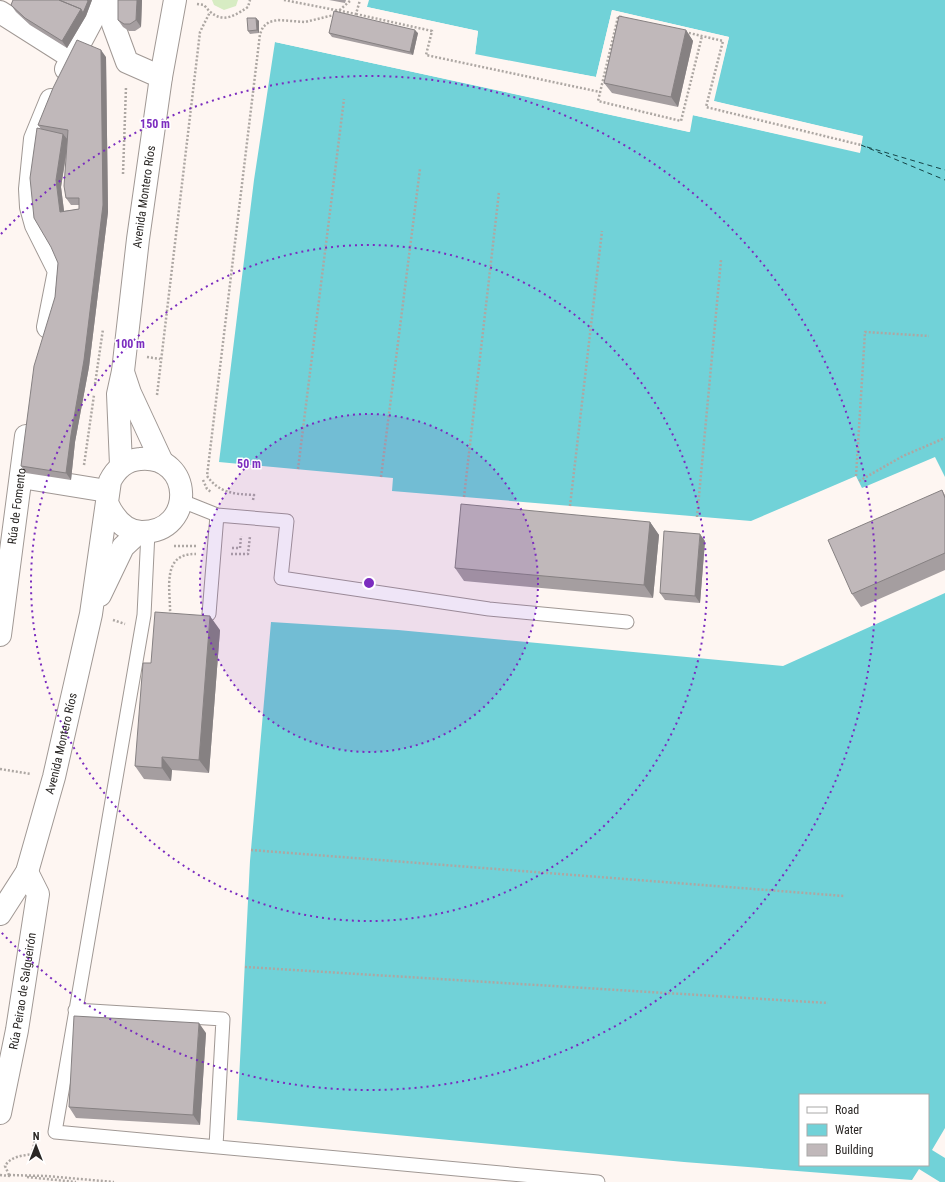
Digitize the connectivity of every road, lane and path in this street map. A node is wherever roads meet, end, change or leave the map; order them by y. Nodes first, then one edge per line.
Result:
1 (175, 0) edge
2 (250, 0) edge
3 (284, 0) edge
4 (351, 0) edge
5 (360, 0) edge
6 (113, 3) edge
7 (341, 10) junction
8 (0, 12) edge
9 (210, 12) junction
10 (356, 14) junction
11 (626, 18) edge
12 (679, 31) edge
13 (702, 36) junction
14 (71, 57) junction
15 (127, 62) junction
16 (161, 77) junction
17 (600, 92) junction
18 (344, 99) dead end
19 (861, 145) dead end
20 (420, 169) dead end
21 (122, 182) dead end
22 (499, 192) dead end
23 (602, 231) dead end
24 (722, 260) dead end
25 (104, 322) dead end
26 (929, 336) dead end
27 (41, 348) edge
28 (123, 371) junction
29 (95, 385) dead end
30 (94, 393) dead end
31 (156, 401) dead end
32 (28, 416) edge
33 (945, 438) edge
34 (162, 462) junction
35 (121, 465) junction
36 (298, 469) dead end
37 (200, 475) dead end
38 (856, 476) dead end
39 (21, 477) junction
40 (381, 477) dead end
41 (859, 481) dead end
42 (81, 486) junction
43 (213, 493) dead end
44 (107, 497) junction
45 (464, 497) dead end
46 (182, 501) junction
47 (570, 506) dead end
48 (217, 515) junction
49 (697, 517) dead end
50 (247, 518) junction
51 (143, 532) junction
52 (171, 548) dead end
53 (214, 550) junction
54 (91, 614) junction
55 (209, 614) edge
56 (143, 621) junction
57 (627, 622) dead end
58 (0, 635) edge
59 (0, 769) edge
60 (54, 777) junction
61 (251, 850) dead end
62 (27, 872) junction
63 (844, 896) dead end
64 (0, 914) edge
65 (245, 967) dead end
66 (828, 1003) dead end
67 (75, 1010) junction
68 (8, 1028) edge
69 (0, 1113) edge
70 (216, 1146) junction
71 (0, 1175) edge
72 (9, 1175) junction
73 (76, 1182) edge
74 (114, 1182) edge
75 (598, 1182) edge

1 - 9 path
1 - 16 main road, Avenida Montero Ríos
2 - 9 path
3 - 7 path
4 - 7 path
5 - 10 path
6 - 14 main road
6 - 15 main road
7 - 10 path
7 - 50 path
8 - 14 main road
9 - 31 path
10 - 17 path
11 - 17 path
12 - 13 path
13 - 17 path
13 - 19 path
14 - 27 main road
15 - 16 main road
15 - 21 path
16 - 28 main road, Avenida Montero Ríos
18 - 36 path
20 - 40 path
22 - 45 path
23 - 47 path
24 - 49 path
25 - 29 path
26 - 38 path
28 - 34 main road
28 - 35 main road, Avenida Montero Ríos
30 - 42 path
32 - 39 main road, Rúa de Fomento
33 - 41 path
34 - 35 main road
34 - 46 main road
35 - 44 main road
37 - 43 path
39 - 42 main road
39 - 58 main road, Rúa de Fomento
42 - 44 main road
44 - 51 main road
44 - 54 main road
46 - 48 lane
46 - 51 main road
48 - 50 lane
48 - 53 lane
50 - 53 path
50 - 53 path
50 - 57 lane
51 - 54 main road
51 - 56 lane
52 - 53 path
53 - 55 lane
53 - 56 path
54 - 60 main road, Avenida Montero Ríos
56 - 56 path
56 - 67 lane
59 - 60 path
60 - 62 main road, Avenida Montero Ríos
61 - 63 path
62 - 64 main road, Avenida Montero Ríos
62 - 68 main road, Rúa Peirao de Salgueirón
65 - 66 path
67 - 70 lane
67 - 70 lane
68 - 69 main road, Rúa Peirao de Salgueirón
70 - 75 lane
71 - 72 path
72 - 73 path
72 - 74 path

